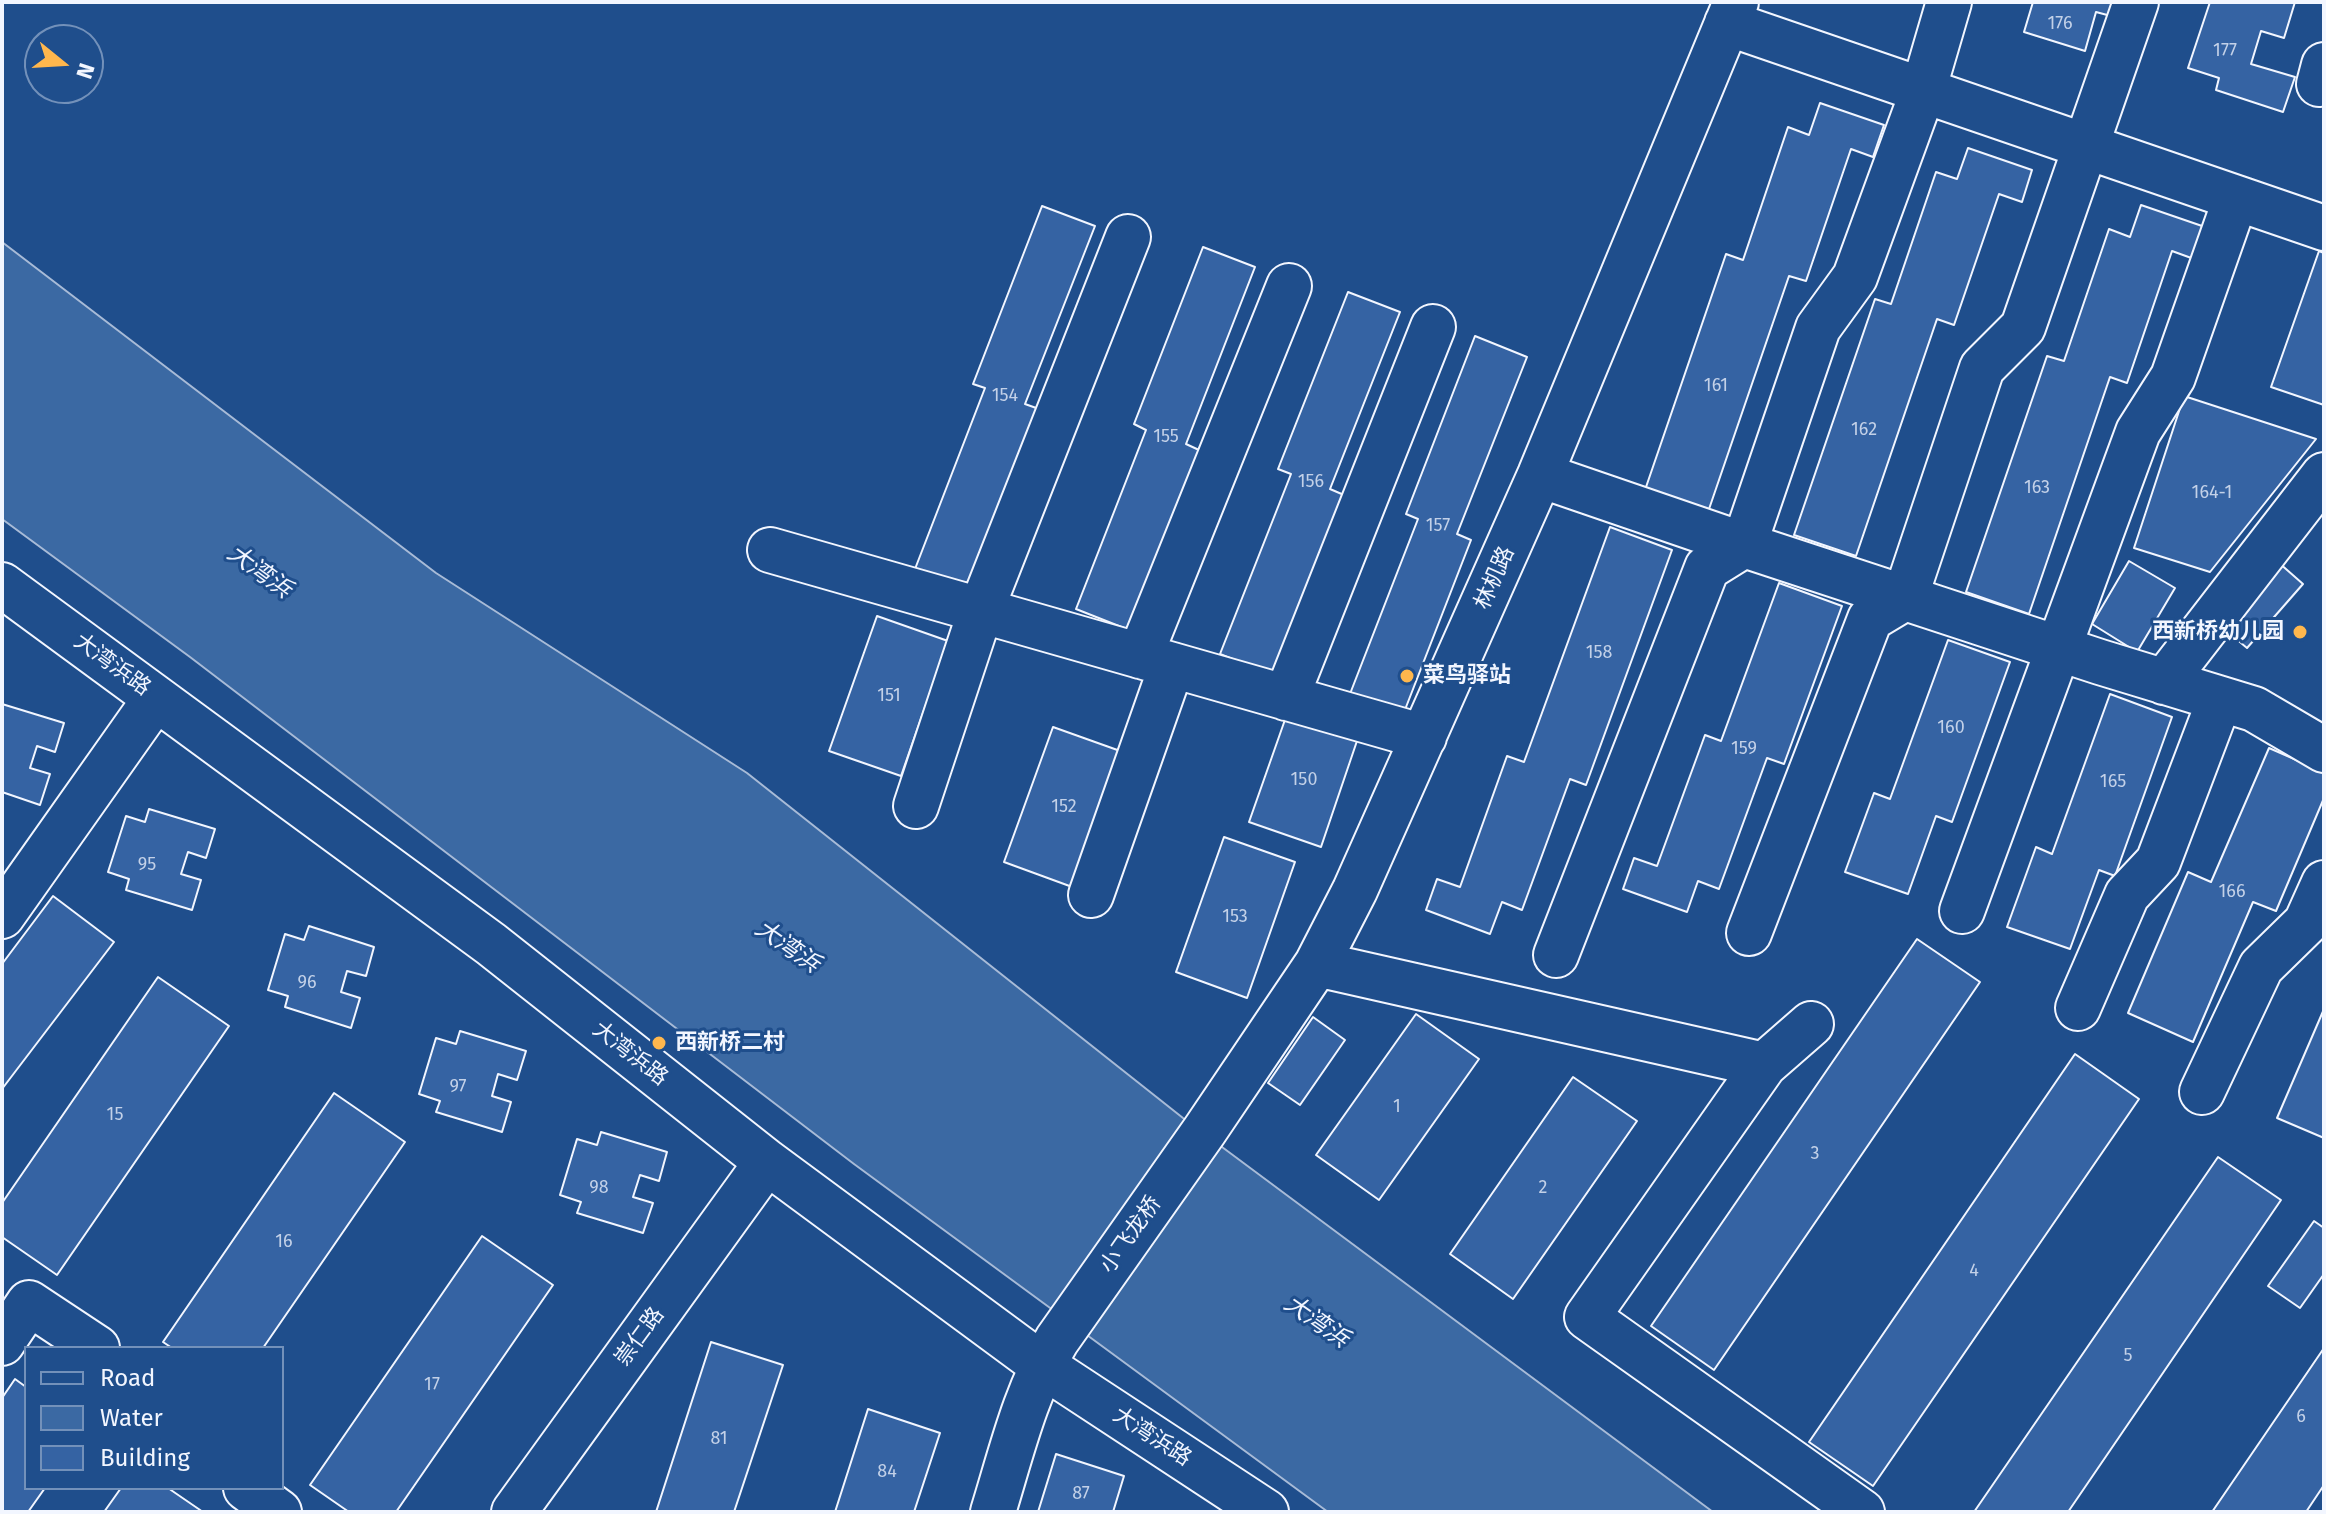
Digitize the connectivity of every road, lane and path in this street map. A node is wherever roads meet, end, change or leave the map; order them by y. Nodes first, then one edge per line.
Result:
1 (1949, 2) edge
2 (2136, 2) edge
3 (1732, 13) edge
4 (1923, 91) junction
5 (2087, 147) junction
6 (2236, 198) junction
7 (2324, 228) edge
8 (1128, 237) dead end
9 (1289, 286) dead end
10 (1433, 327) dead end
11 (1540, 475) junction
12 (2324, 475) edge
13 (1744, 545) junction
14 (770, 550) dead end
15 (2, 585) edge
16 (1905, 598) junction
17 (981, 610) junction
18 (2058, 648) junction
19 (1156, 660) junction
20 (2164, 682) junction
21 (156, 698) junction
22 (1286, 698) junction
23 (2220, 699) junction
24 (1424, 737) junction
25 (2324, 750) edge
26 (916, 806) dead end
27 (2324, 883) edge
28 (1091, 895) dead end
29 (1962, 911) dead end
30 (2, 916) edge
31 (1749, 933) dead end
32 (1556, 955) dead end
33 (1317, 964) junction
34 (2078, 1008) dead end
35 (1811, 1024) dead end
36 (1764, 1065) junction
37 (2202, 1092) dead end
38 (1205, 1130) joint
39 (767, 1162) junction
40 (2, 1343) edge
41 (94, 1346) edge
42 (1049, 1352) junction
43 (514, 1512) edge
44 (993, 1512) edge
45 (1266, 1512) edge
46 (1862, 1512) edge

1 - 4 street
2 - 5 street
3 - 4 street
3 - 11 street, 林机路
4 - 5 street
4 - 13 street
5 - 6 street
5 - 16 street
6 - 7 street
6 - 18 street
8 - 17 street
9 - 19 street
10 - 22 street
11 - 13 street
11 - 24 street, 林机路
12 - 20 street
13 - 16 street
13 - 32 street
14 - 17 street
15 - 21 street, 大湾浜路
16 - 18 street
16 - 31 street
17 - 19 street
17 - 26 street
18 - 20 street
18 - 29 street
19 - 22 street
19 - 28 street
20 - 23 street
21 - 30 street
21 - 39 street, 大湾浜路
22 - 24 street
23 - 25 street
23 - 34 street
24 - 33 street, 林机路
27 - 37 street
33 - 36 street
33 - 38 street, 林机路
35 - 36 street
36 - 46 street
38 - 42 street, 小飞龙桥
39 - 42 street, 大湾浜路
39 - 43 street, 崇仁路
40 - 41 street
42 - 44 street, 小飞龙桥
42 - 45 street, 大湾浜路

